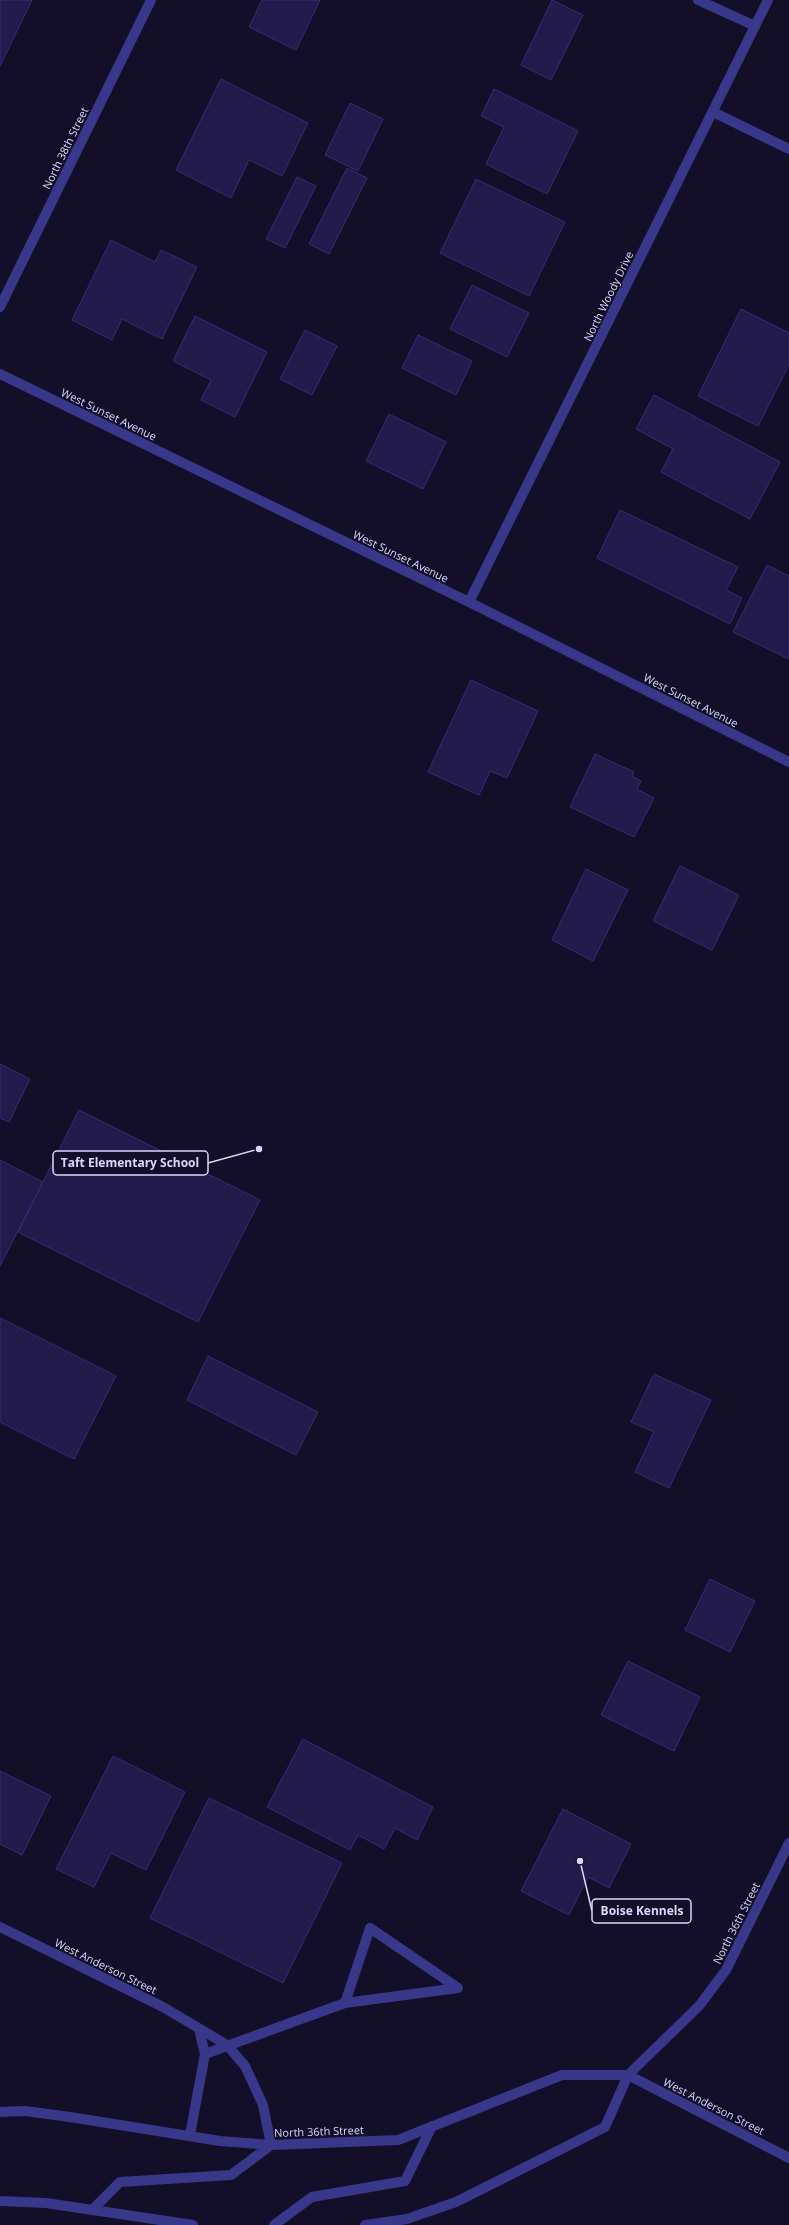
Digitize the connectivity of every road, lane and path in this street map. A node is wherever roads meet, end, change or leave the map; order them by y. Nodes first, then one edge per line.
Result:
1 (151, 0) edge
2 (698, 0) edge
3 (768, 0) edge
4 (755, 26) junction
5 (713, 112) junction
6 (789, 149) edge
7 (0, 307) edge
8 (0, 374) edge
9 (469, 602) junction
10 (789, 762) edge
11 (789, 1843) edge
12 (0, 1927) edge
13 (345, 2003) junction
14 (199, 2029) junction
15 (227, 2045) junction
16 (205, 2054) junction
17 (628, 2076) junction
18 (0, 2112) edge
19 (432, 2126) junction
20 (190, 2136) junction
21 (271, 2145) junction
22 (789, 2158) edge
23 (0, 2201) edge
24 (92, 2210) junction
25 (193, 2225) edge
26 (274, 2225) edge
27 (365, 2225) edge

1 - 7 street, North 38th Street
2 - 4 street
3 - 4 street, North Woody Drive
4 - 5 street, North Woody Drive
5 - 6 street
5 - 9 street, North Woody Drive
8 - 9 street, West Sunset Avenue
9 - 10 street, West Sunset Avenue
11 - 17 street, North 36th Street
12 - 14 street, West Anderson Street
13 - 13 street
13 - 15 street
14 - 15 street, West Anderson Street
14 - 16 street
15 - 16 street
15 - 21 street, West Anderson Street
16 - 20 street
17 - 19 street, North 36th Street
17 - 22 street, West Anderson Street
17 - 27 street, North 36th Street
18 - 20 street, North 36th Street
19 - 21 street, North 36th Street
19 - 26 street
20 - 21 street, North 36th Street
21 - 24 street
23 - 24 street
24 - 25 street

